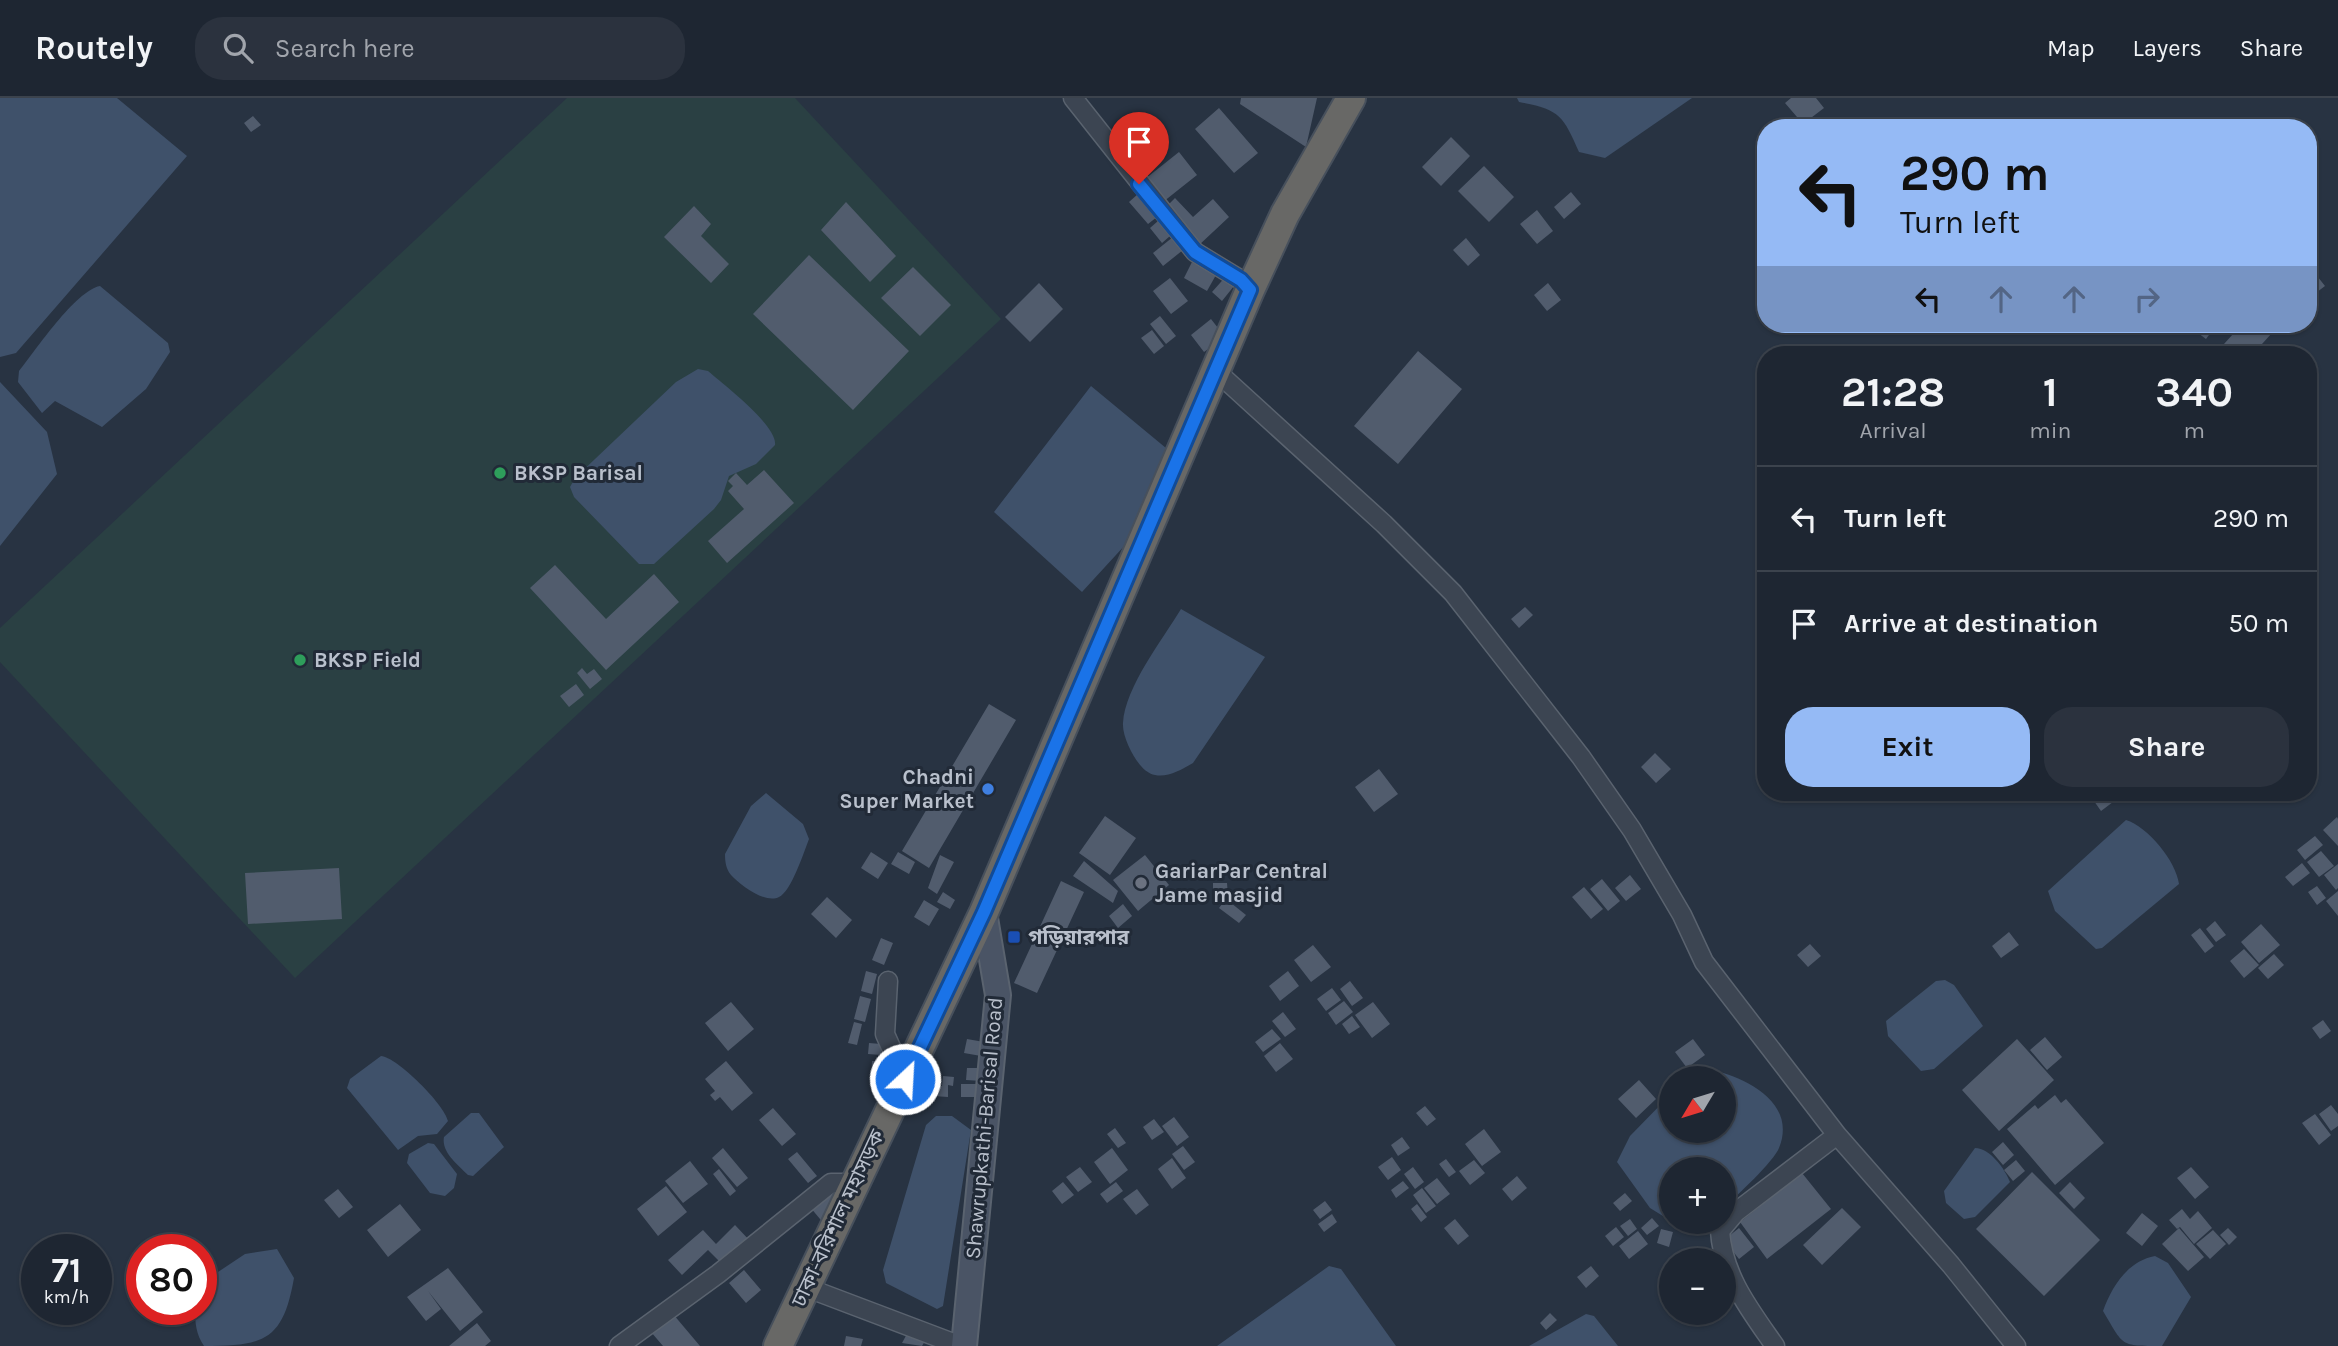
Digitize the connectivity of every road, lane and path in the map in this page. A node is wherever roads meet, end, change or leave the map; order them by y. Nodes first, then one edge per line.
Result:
1 (1073, 98) edge
2 (1351, 98) edge
3 (1250, 290) junction
4 (1216, 371) junction
5 (984, 912) junction
6 (888, 981) dead end
7 (905, 1079) junction
8 (1837, 1135) junction
9 (855, 1183) junction
10 (804, 1287) junction
11 (619, 1346) edge
12 (778, 1346) edge
13 (962, 1346) edge
14 (1776, 1346) edge
15 (2016, 1346) edge

1 - 3 street
2 - 3 highway, ঢাকা-বরিশাল মহাসড়ক
3 - 4 highway, ঢাকা-বরিশাল মহাসড়ক
4 - 5 highway, ঢাকা-বরিশাল মহাসড়ক
4 - 8 street
5 - 7 highway, ঢাকা-বরিশাল মহাসড়ক
5 - 13 main road, Shawrupkathi-Barisal Road
6 - 7 street
7 - 9 highway, ঢাকা-বরিশাল মহাসড়ক
8 - 14 street
8 - 15 street
9 - 10 highway, ঢাকা-বরিশাল মহাসড়ক
9 - 11 street
10 - 12 highway, ঢাকা-বরিশাল মহাসড়ক
10 - 13 street

